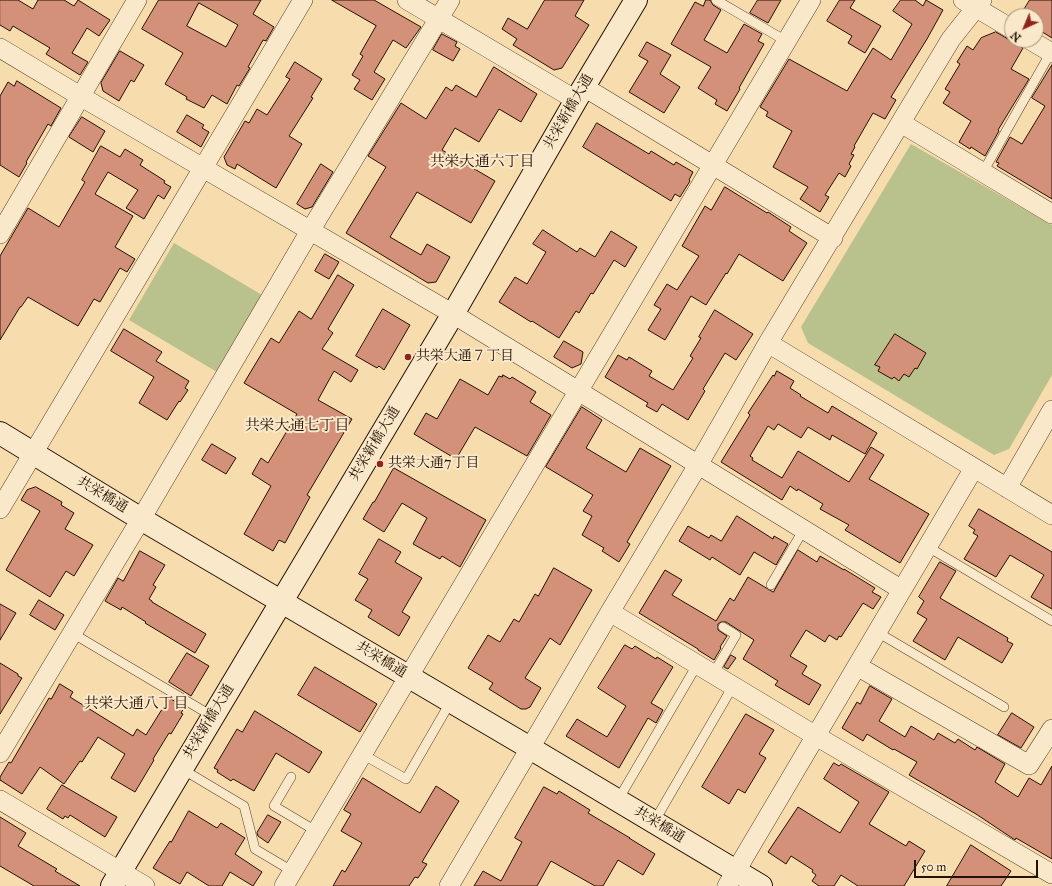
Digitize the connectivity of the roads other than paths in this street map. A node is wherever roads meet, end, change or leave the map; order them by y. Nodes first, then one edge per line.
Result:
1 (137, 0) edge
2 (303, 0) edge
3 (407, 0) edge
4 (450, 0) edge
5 (636, 0) edge
6 (716, 0) edge
7 (811, 0) edge
8 (974, 3) edge
9 (439, 19) junction
10 (1004, 24) edge
11 (786, 41) junction
12 (0, 48) edge
13 (1052, 53) edge
14 (580, 94) junction
15 (80, 96) junction
16 (902, 122) junction
17 (712, 164) junction
18 (203, 167) junction
19 (983, 172) junction
20 (1052, 214) edge
21 (310, 231) junction
22 (0, 234) edge
23 (833, 238) junction
24 (453, 314) junction
25 (768, 343) junction
26 (579, 391) junction
27 (1052, 410) edge
28 (0, 433) edge
29 (34, 452) junction
30 (698, 465) junction
31 (974, 468) junction
32 (1007, 488) junction
33 (0, 509) edge
34 (1052, 515) edge
35 (141, 519) junction
36 (804, 529) junction
37 (928, 547) junction
38 (771, 585) dead end
39 (902, 590) junction
40 (281, 600) junction
41 (610, 612) junction
42 (1052, 620) edge
43 (723, 628) dead end
44 (877, 632) junction
45 (72, 633) junction
46 (857, 666) junction
47 (705, 669) junction
48 (408, 676) junction
49 (733, 686) junction
50 (451, 701) junction
51 (1004, 707) dead end
52 (212, 716) junction
53 (1052, 728) edge
54 (816, 736) junction
55 (530, 748) junction
56 (0, 753) edge
57 (362, 754) junction
58 (181, 768) junction
59 (291, 778) dead end
60 (0, 800) edge
61 (618, 800) junction
62 (654, 822) junction
63 (316, 831) junction
64 (1052, 874) edge
65 (731, 878) edge
66 (116, 879) edge
67 (288, 879) edge
68 (452, 885) edge
69 (145, 886) edge
70 (762, 886) edge

1 - 15 street
2 - 18 street
3 - 9 street
4 - 9 street
5 - 14 street, 共栄新橋大通
6 - 11 lane
7 - 11 street
8 - 10 street
8 - 16 street
9 - 14 street
9 - 21 street
11 - 17 street
12 - 15 street
13 - 19 lane
14 - 17 street
14 - 24 street, 共栄新橋大通
15 - 18 street
15 - 22 street
16 - 19 street
16 - 23 street
17 - 23 street
17 - 26 street
18 - 21 street
18 - 29 street
19 - 20 street
21 - 24 street
21 - 35 street
23 - 25 street
24 - 26 street
24 - 40 street, 共栄新橋大通
25 - 30 street
25 - 31 street
26 - 30 street
26 - 48 street
27 - 32 street
28 - 29 street, 共栄橋通
29 - 33 street
29 - 35 street, 共栄橋通
30 - 36 street
30 - 41 street
31 - 32 street
31 - 37 street
32 - 34 street
35 - 40 street, 共栄橋通
35 - 45 street
36 - 38 lane
36 - 39 street
37 - 39 street
37 - 42 lane
39 - 44 street
40 - 48 street, 共栄橋通
40 - 52 street, 共栄新橋大通
41 - 47 street
41 - 55 street
43 - 47 lane
44 - 46 street
44 - 51 lane
45 - 52 lane
45 - 56 street
46 - 53 street
46 - 54 street
47 - 49 street
47 - 61 lane
48 - 50 street, 共栄橋通
48 - 57 street
49 - 54 street
49 - 62 lane
50 - 55 street, 共栄橋通
50 - 57 lane
52 - 58 street, 共栄新橋大通
54 - 64 street
54 - 65 street
55 - 61 street, 共栄橋通
55 - 68 street
57 - 63 street
58 - 66 street, 共栄新橋大通
58 - 67 lane
59 - 63 lane
60 - 66 street
61 - 62 street, 共栄橋通
62 - 65 street, 共栄橋通
63 - 67 street
65 - 70 street, 共栄橋通
66 - 69 street

